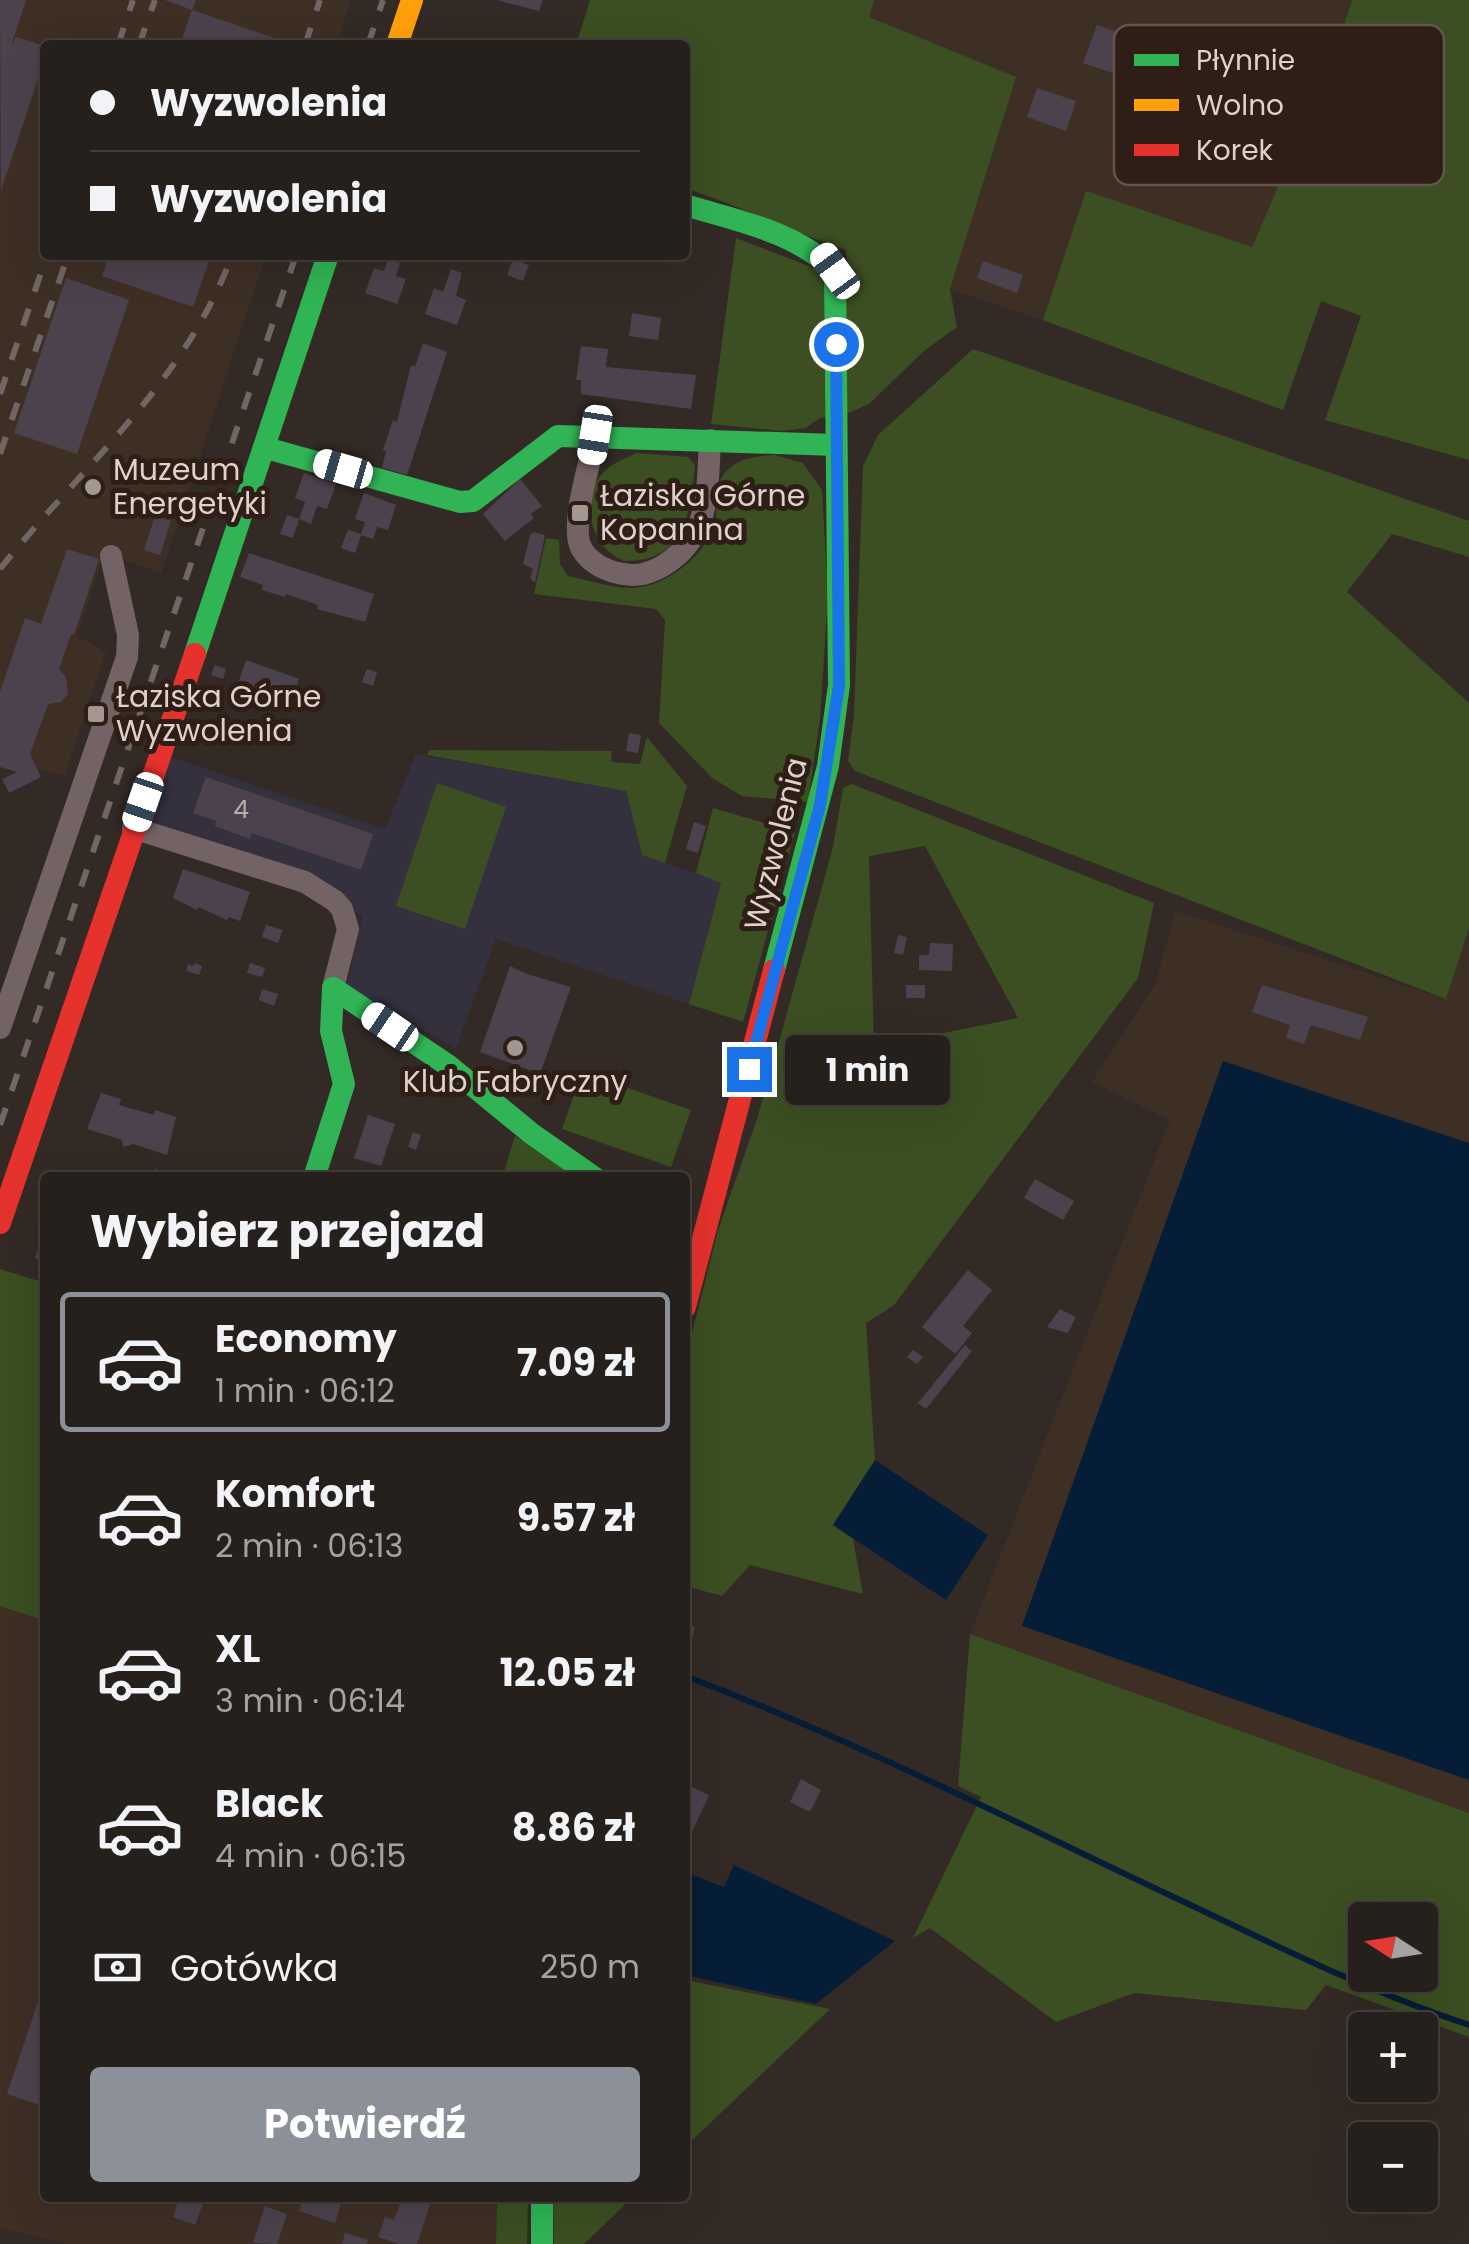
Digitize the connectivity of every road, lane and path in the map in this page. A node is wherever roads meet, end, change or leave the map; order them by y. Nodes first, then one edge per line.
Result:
1 (412, 0) edge
2 (398, 40) edge
3 (690, 208) edge
4 (326, 260) edge
5 (595, 435) junction
6 (710, 440) junction
7 (836, 445) junction
8 (266, 448) junction
9 (111, 556) dead end
10 (134, 828) junction
11 (332, 988) junction
12 (0, 1028) edge
13 (316, 1172) edge
14 (587, 1172) edge
15 (0, 1223) edge
16 (693, 1242) edge
17 (542, 2202) edge
18 (542, 2244) edge

1 - 2 street
3 - 7 street, Wyzwolenia
4 - 8 street
5 - 6 street
5 - 6 street
5 - 8 street
6 - 7 street
7 - 16 street, Wyzwolenia
8 - 10 street
9 - 12 street
10 - 11 street
10 - 15 street
11 - 13 street
11 - 14 street
17 - 18 street

